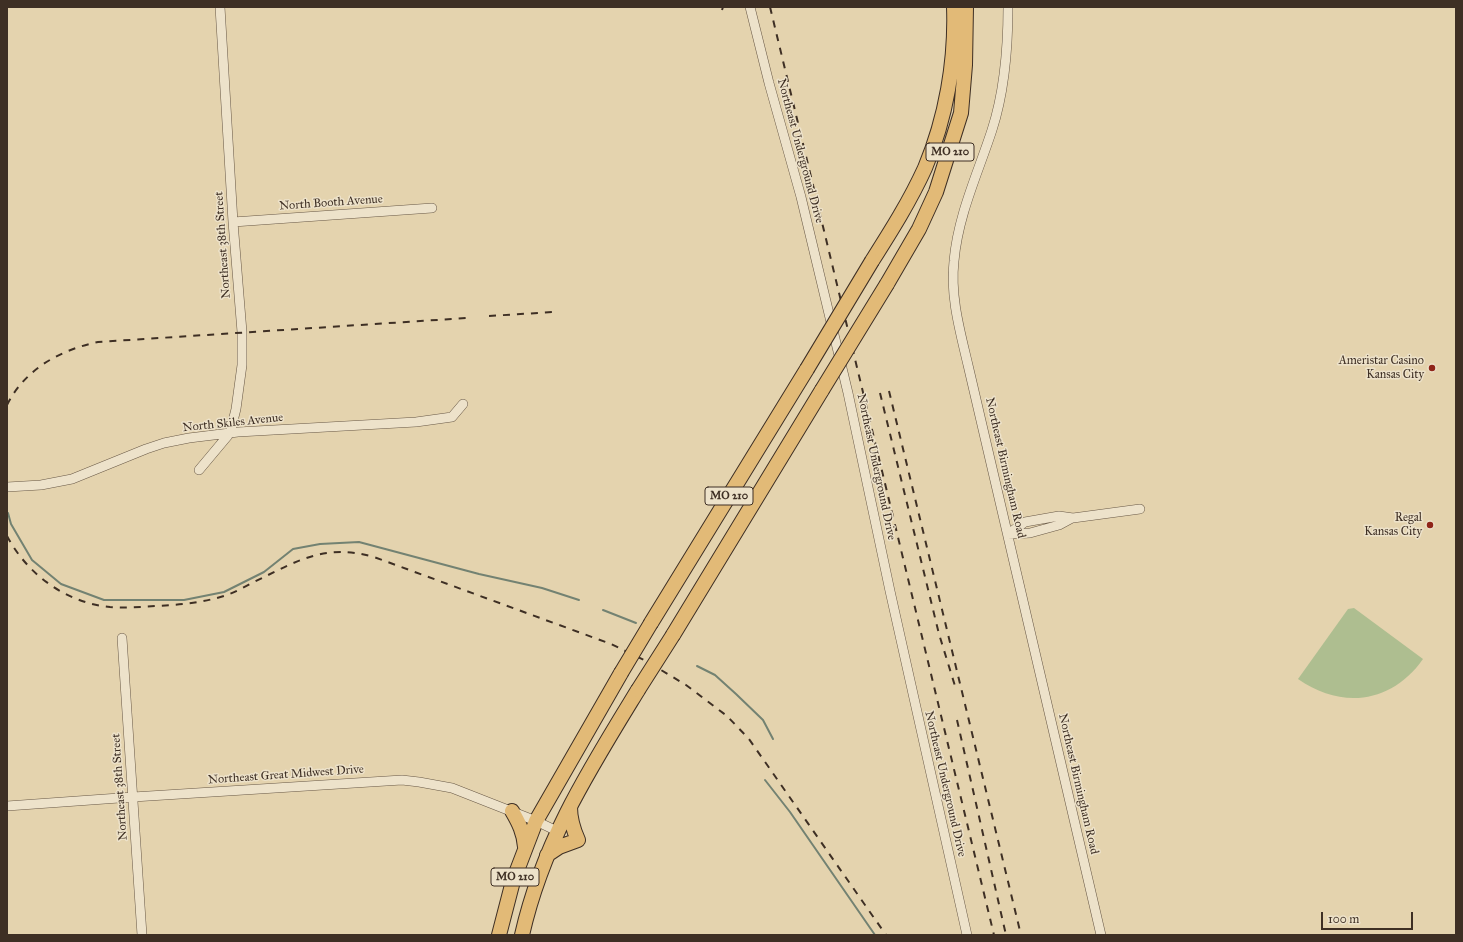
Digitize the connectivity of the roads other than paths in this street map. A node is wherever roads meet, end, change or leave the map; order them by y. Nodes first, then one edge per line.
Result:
1 (220, 7) edge
2 (750, 7) edge
3 (954, 7) edge
4 (966, 7) edge
5 (1008, 7) edge
6 (432, 208) dead end
7 (233, 222) junction
8 (463, 404) dead end
9 (230, 433) junction
10 (199, 470) dead end
11 (7, 487) edge
12 (1140, 508) dead end
13 (1008, 534) junction
14 (122, 638) dead end
15 (133, 797) junction
16 (7, 806) edge
17 (570, 806) junction
18 (512, 812) junction
19 (536, 821) junction
20 (557, 832) junction
21 (525, 847) junction
22 (547, 855) junction
23 (142, 935) edge
24 (499, 935) edge
25 (522, 935) edge
26 (967, 935) edge
27 (1101, 935) edge

1 - 7 street, Northeast 38th Street
2 - 26 street, Northeast Underground Drive
3 - 19 highway, MO 210, bridge
4 - 17 highway, MO 210, bridge
5 - 13 street, Northeast Birmingham Road
6 - 7 street, North Booth Avenue
7 - 9 street, Northeast 38th Street
8 - 9 street, North Skiles Avenue
9 - 10 street, Northeast 38th Street
9 - 11 street, North Skiles Avenue
12 - 13 street
13 - 27 street, Northeast Birmingham Road
14 - 15 street, Northeast 38th Street
15 - 16 street, Northeast Great Midwest Drive
15 - 18 street, Northeast Great Midwest Drive
15 - 23 street, Northeast 38th Street
17 - 20 highway, MO 210
17 - 22 highway
18 - 19 street, Northeast Great Midwest Drive
18 - 21 highway
19 - 20 street, Northeast Great Midwest Drive
19 - 21 highway, MO 210
20 - 22 highway, MO 210
21 - 24 highway, MO 210
22 - 25 highway, MO 210

